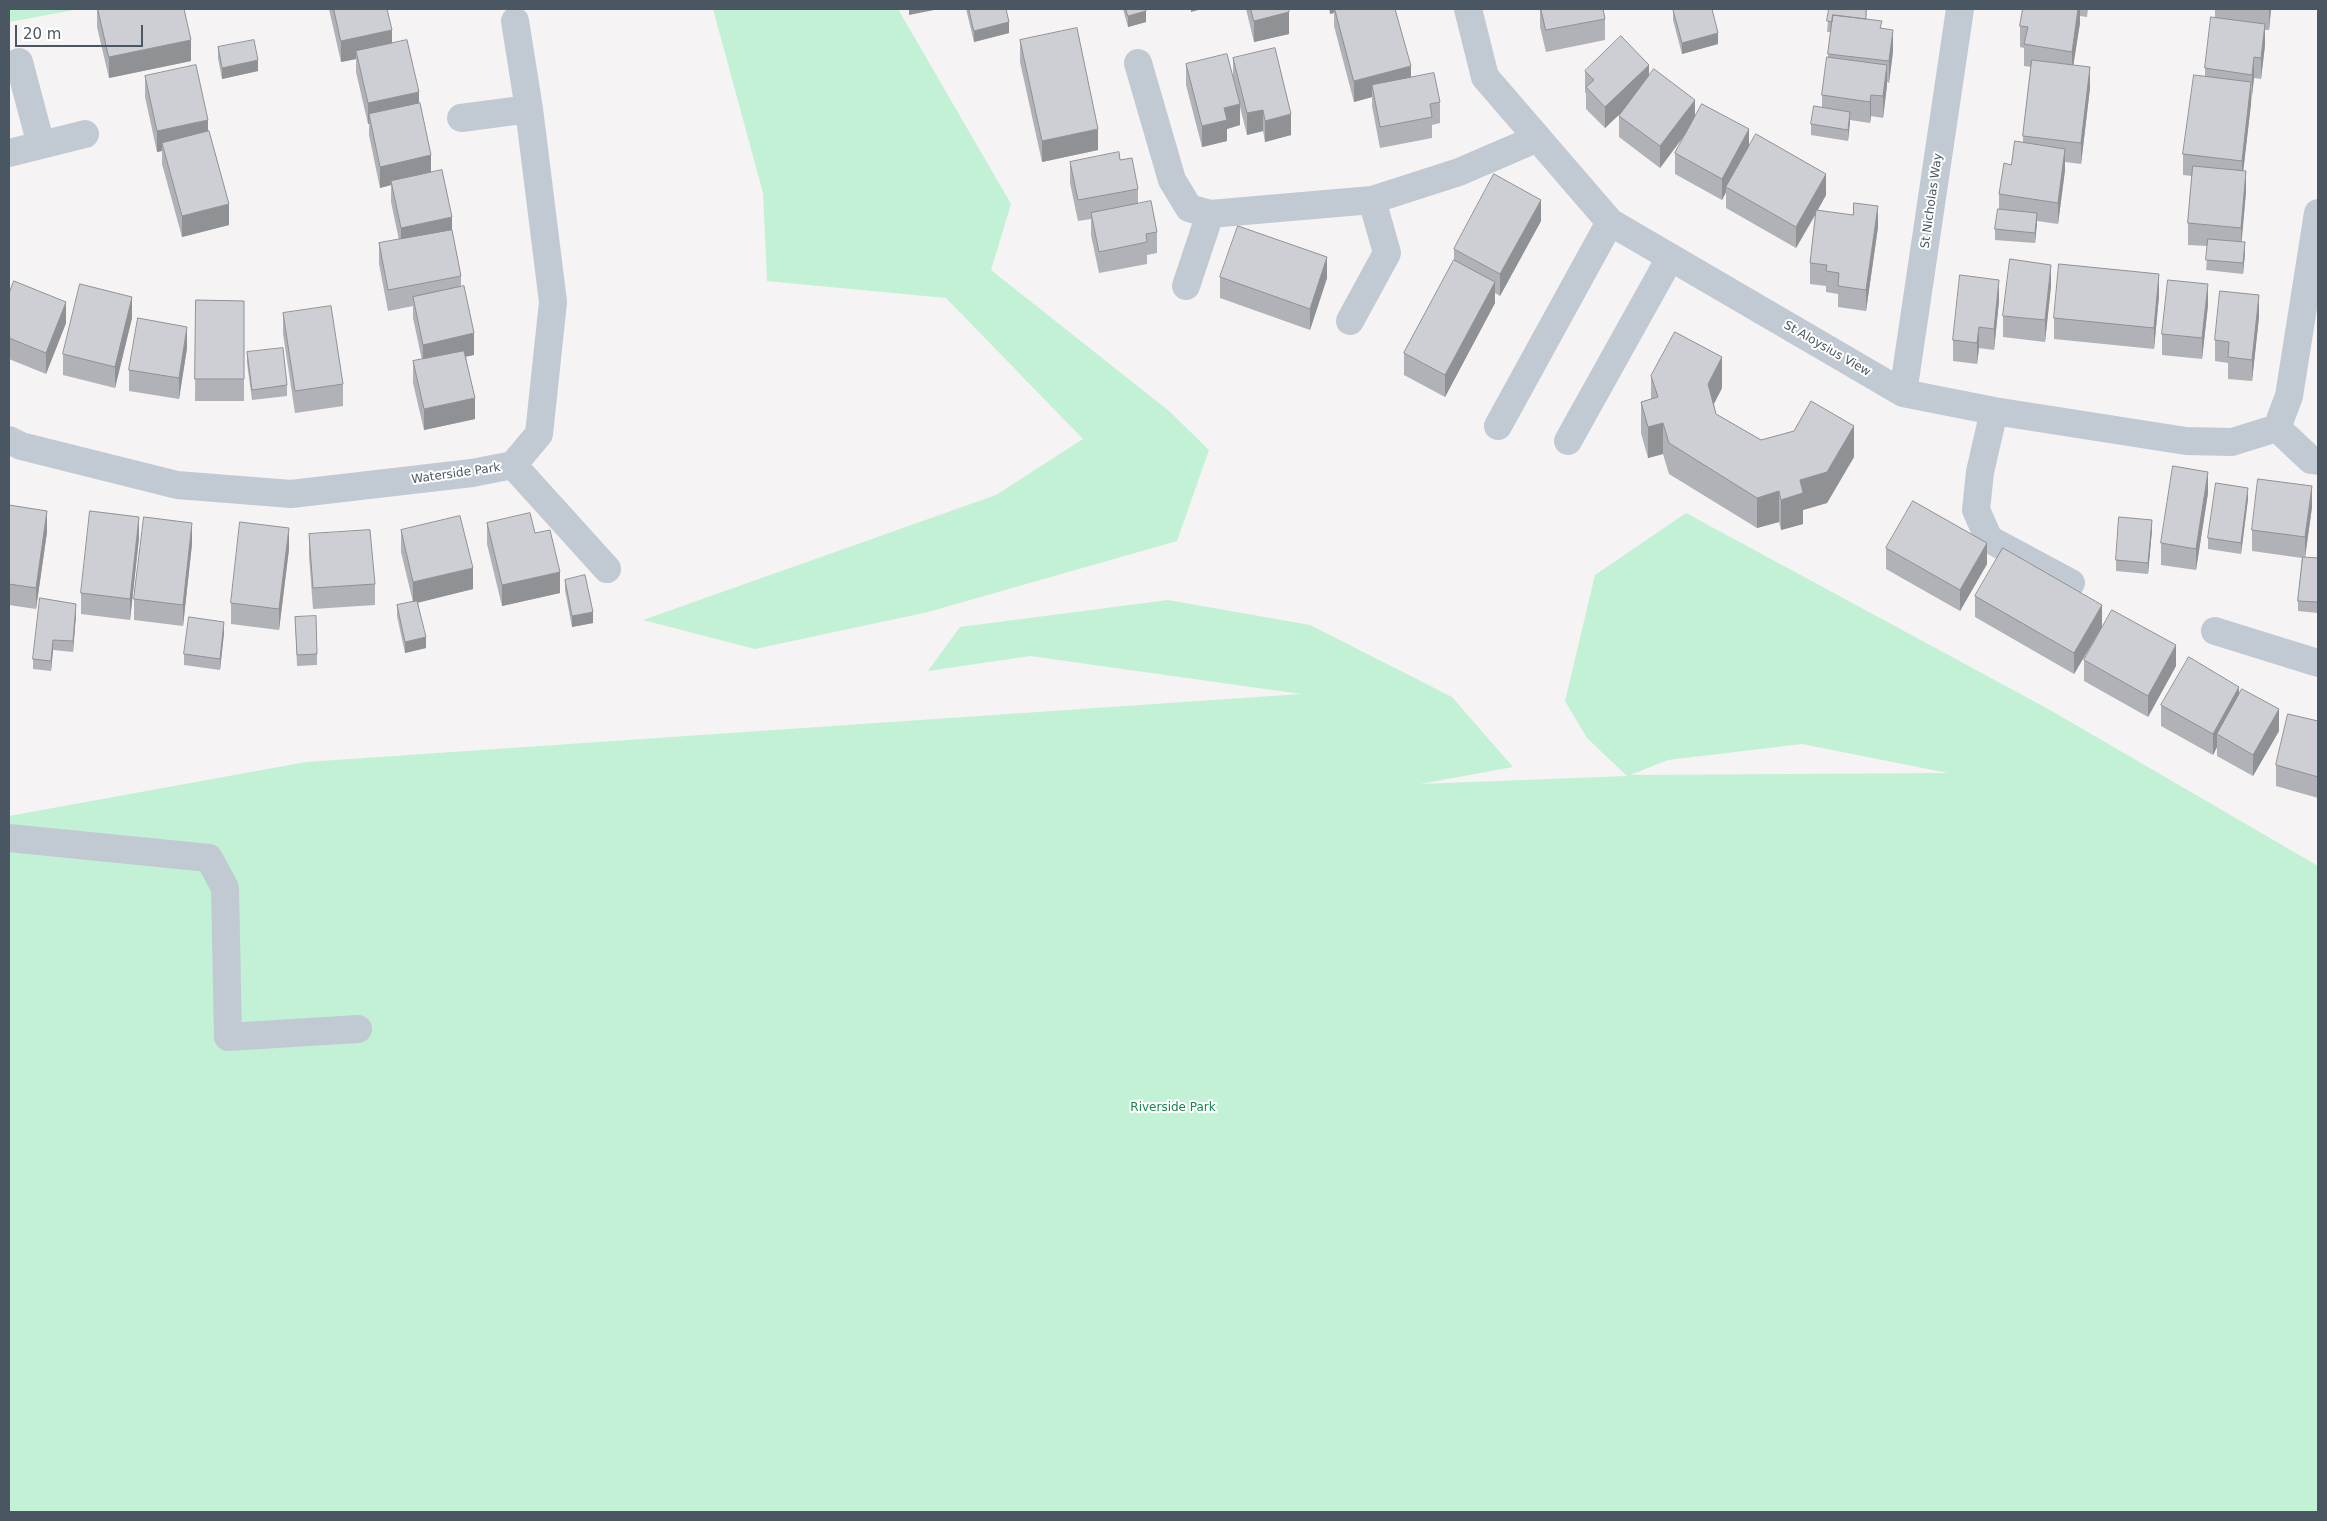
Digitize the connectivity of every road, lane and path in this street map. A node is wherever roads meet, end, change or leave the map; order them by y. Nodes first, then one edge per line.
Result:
1 (1468, 9) edge
2 (1960, 9) edge
3 (515, 21) dead end
4 (19, 62) dead end
5 (1138, 63) dead end
6 (529, 110) junction
7 (461, 118) dead end
8 (85, 134) dead end
9 (1538, 138) junction
10 (40, 145) junction
11 (9, 153) edge
12 (1372, 200) junction
13 (2318, 213) edge
14 (1210, 214) junction
15 (1610, 222) junction
16 (1670, 258) junction
17 (1186, 286) dead end
18 (1350, 321) dead end
19 (1903, 393) junction
20 (1994, 410) junction
21 (1498, 426) dead end
22 (2277, 428) junction
23 (9, 440) edge
24 (1568, 441) dead end
25 (2314, 460) edge
26 (513, 466) junction
27 (607, 569) dead end
28 (2071, 583) dead end
29 (2215, 631) dead end
30 (2318, 663) edge
31 (9, 838) edge
32 (358, 1029) dead end

1 - 9 street, St Aloysius View
2 - 19 street, St Nicholas Way
3 - 6 street, Waterside Park
4 - 10 street
5 - 14 street
6 - 7 street
6 - 26 street, Waterside Park
8 - 10 street
9 - 12 street
9 - 15 street, St Aloysius View
10 - 11 street
12 - 14 street
12 - 18 street
13 - 22 street
14 - 17 street
15 - 16 street, St Aloysius View
15 - 21 street
16 - 19 street, St Aloysius View
16 - 24 street
19 - 20 street, St Aloysius View
20 - 22 street, St Aloysius View
20 - 28 street
22 - 25 street
23 - 26 street, Waterside Park
26 - 27 street
29 - 30 street
31 - 32 street

